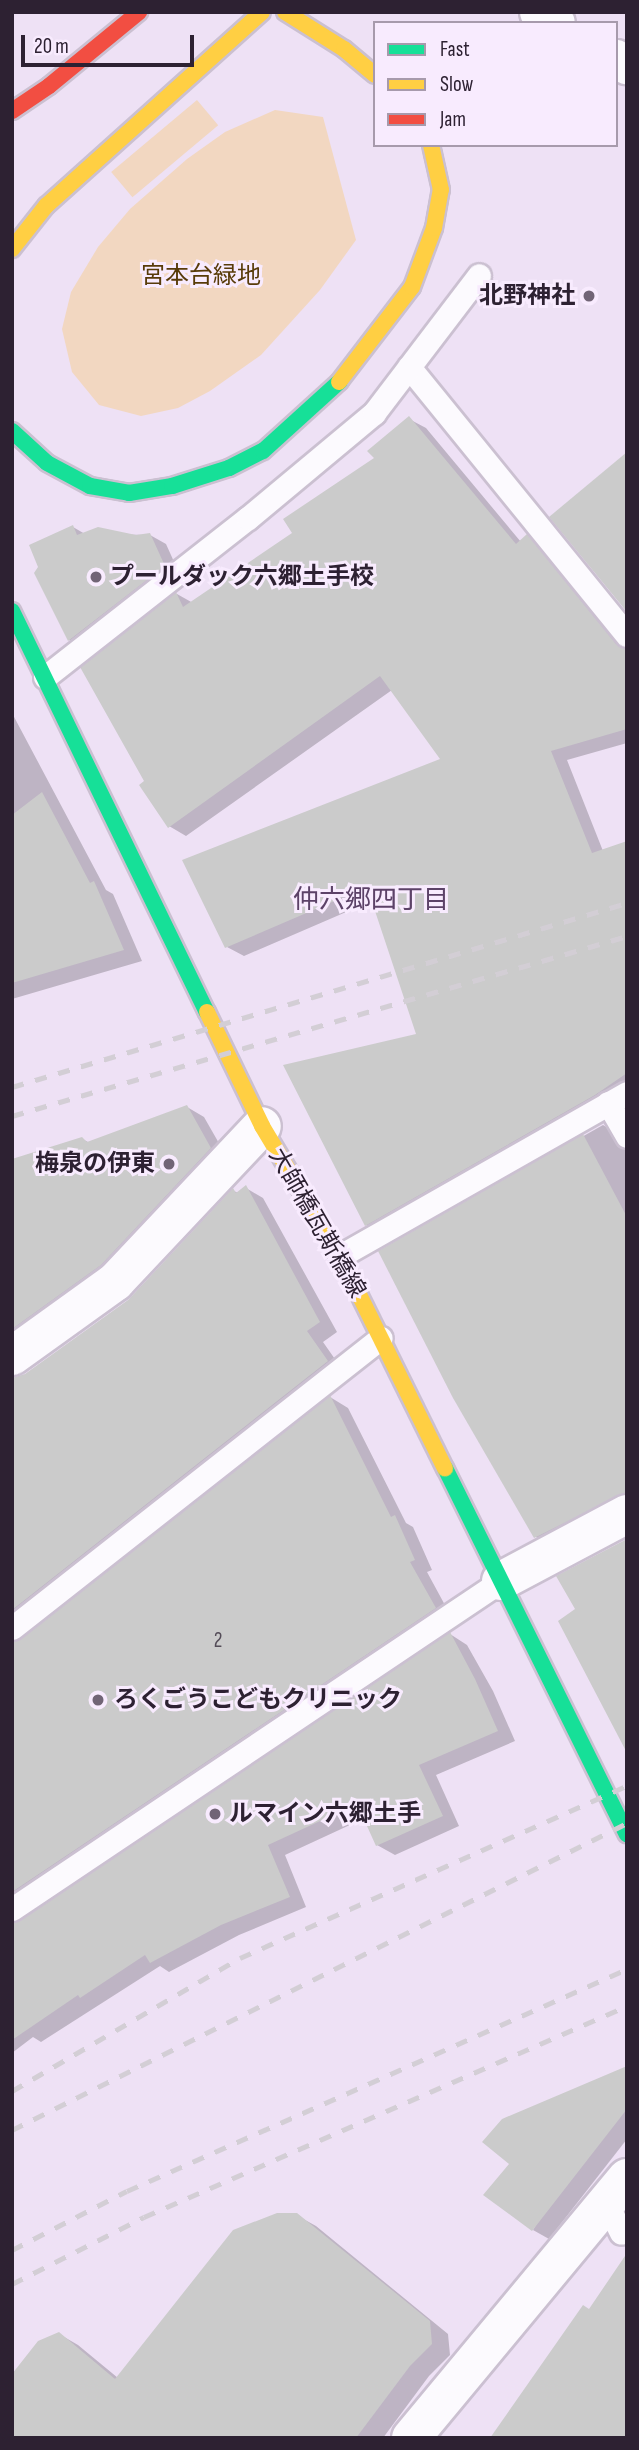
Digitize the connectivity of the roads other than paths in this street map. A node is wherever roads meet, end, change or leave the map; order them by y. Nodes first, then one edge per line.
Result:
1 (139, 12) edge
2 (262, 12) edge
3 (285, 12) edge
4 (373, 73) edge
5 (12, 111) edge
6 (431, 147) edge
7 (12, 248) edge
8 (479, 275) dead end
9 (409, 367) junction
10 (12, 431) edge
11 (12, 611) edge
12 (627, 635) edge
13 (45, 677) junction
14 (617, 1098) edge
15 (262, 1126) junction
16 (627, 1136) edge
17 (340, 1256) junction
18 (380, 1338) junction
19 (12, 1356) edge
20 (627, 1514) edge
21 (500, 1581) junction
22 (12, 1628) edge
23 (627, 1834) edge
24 (12, 1909) edge
25 (618, 2204) edge
26 (411, 2438) edge

1 - 5 main road
2 - 7 main road
3 - 4 main road
6 - 10 main road
8 - 9 lane
9 - 12 lane
9 - 13 lane
11 - 13 main road, 大師橋瓦斯橋線
13 - 15 main road, 大師橋瓦斯橋線
14 - 16 lane
14 - 17 lane
15 - 17 main road, 大師橋瓦斯橋線
15 - 19 street
17 - 18 main road, 大師橋瓦斯橋線
18 - 21 main road, 大師橋瓦斯橋線
18 - 22 lane
20 - 21 street
21 - 23 main road, 大師橋瓦斯橋線
21 - 24 lane
25 - 26 street

